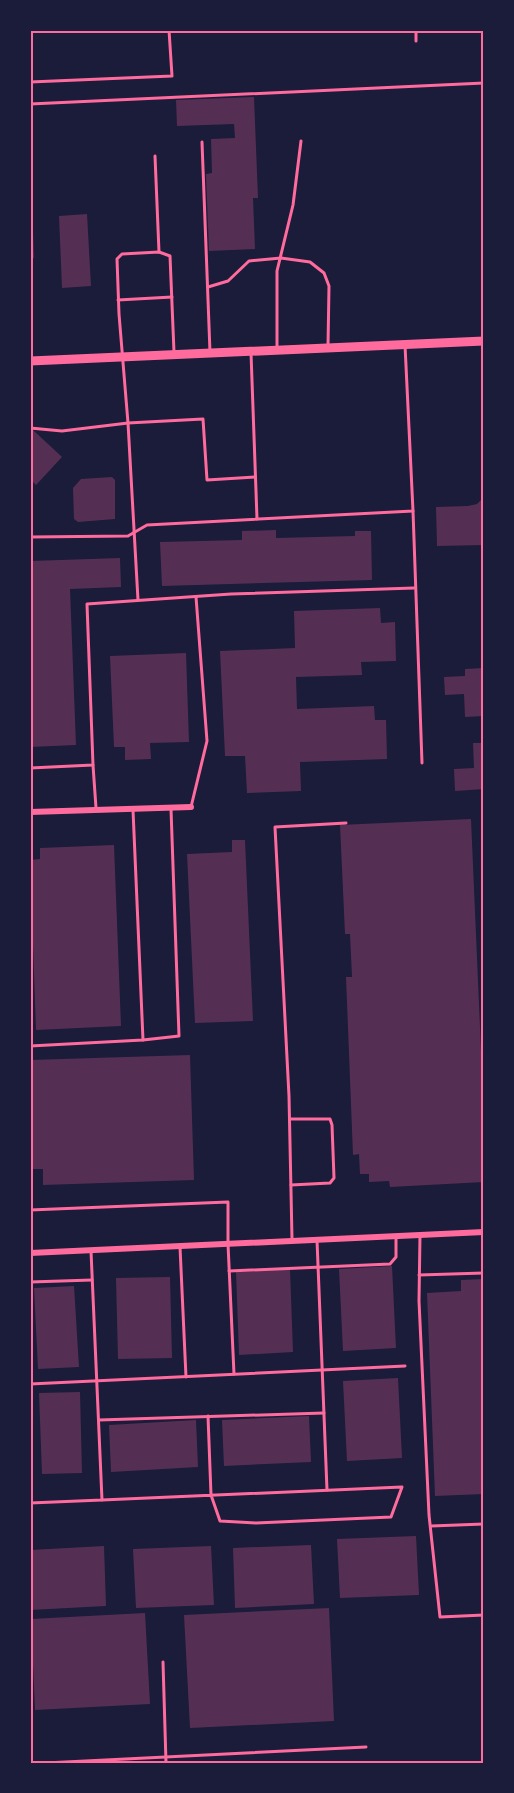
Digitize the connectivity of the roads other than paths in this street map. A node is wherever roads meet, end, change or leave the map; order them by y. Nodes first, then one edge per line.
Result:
1 (170, 30) edge
2 (416, 30) edge
3 (416, 41) dead end
4 (30, 82) edge
5 (484, 83) edge
6 (30, 104) edge
7 (301, 141) dead end
8 (202, 142) dead end
9 (155, 156) dead end
10 (159, 252) junction
11 (281, 258) junction
12 (207, 287) junction
13 (171, 297) junction
14 (118, 300) junction
15 (484, 341) edge
16 (405, 345) junction
17 (328, 348) junction
18 (278, 350) junction
19 (250, 351) junction
20 (210, 353) junction
21 (174, 355) junction
22 (123, 357) junction
23 (30, 362) edge
24 (128, 423) junction
25 (30, 428) edge
26 (255, 477) junction
27 (413, 512) junction
28 (257, 519) junction
29 (133, 533) junction
30 (30, 537) edge
31 (414, 588) junction
32 (196, 597) junction
33 (138, 600) junction
34 (423, 763) dead end
35 (93, 765) junction
36 (30, 768) edge
37 (171, 807) junction
38 (190, 807) joint
39 (133, 809) junction
40 (96, 810) junction
41 (30, 812) edge
42 (346, 823) dead end
43 (143, 1040) junction
44 (30, 1046) edge
45 (290, 1119) junction
46 (291, 1185) junction
47 (30, 1210) edge
48 (484, 1232) edge
49 (420, 1235) junction
50 (396, 1236) junction
51 (317, 1240) junction
52 (292, 1241) junction
53 (228, 1244) junction
54 (180, 1247) junction
55 (91, 1251) junction
56 (30, 1253) edge
57 (318, 1267) junction
58 (229, 1271) junction
59 (484, 1273) edge
60 (418, 1275) junction
61 (92, 1280) junction
62 (30, 1282) edge
63 (405, 1366) dead end
64 (322, 1370) junction
65 (234, 1374) junction
66 (186, 1377) junction
67 (97, 1381) junction
68 (30, 1384) edge
69 (324, 1413) junction
70 (208, 1416) junction
71 (99, 1420) junction
72 (327, 1490) junction
73 (211, 1496) junction
74 (102, 1500) junction
75 (30, 1503) edge
76 (484, 1524) edge
77 (431, 1526) junction
78 (484, 1615) edge
79 (163, 1662) dead end
80 (366, 1747) dead end
81 (166, 1757) junction
82 (45, 1763) edge
83 (166, 1763) edge

1 - 4 lane
2 - 3 lane
5 - 6 lane
7 - 11 lane
8 - 12 lane
9 - 10 lane
10 - 13 lane
10 - 14 lane
11 - 12 lane
11 - 17 lane
11 - 18 lane
12 - 20 lane
13 - 14 lane
13 - 21 lane
14 - 22 lane
15 - 16 main road
16 - 17 main road
16 - 27 lane
17 - 18 main road
18 - 19 main road
19 - 20 main road
19 - 26 lane
20 - 21 main road
21 - 22 main road
22 - 23 main road
22 - 24 lane
24 - 25 lane
24 - 26 lane
24 - 29 lane
26 - 28 lane
27 - 28 lane
27 - 31 lane
28 - 29 lane
29 - 30 lane
29 - 33 lane
31 - 32 lane
31 - 34 lane
32 - 33 lane
32 - 38 lane
33 - 35 lane
35 - 36 lane
35 - 40 lane
37 - 38 street
37 - 39 street
37 - 43 lane
39 - 40 street
39 - 43 lane
40 - 41 street
42 - 45 lane
43 - 44 lane
45 - 46 lane
45 - 46 lane
46 - 52 lane
47 - 53 lane
48 - 49 street
49 - 50 street
49 - 60 lane
50 - 51 street
50 - 57 lane
51 - 52 street
51 - 57 lane
52 - 53 street
53 - 54 street
53 - 58 lane
54 - 55 street
54 - 66 lane
55 - 56 street
55 - 61 lane
57 - 58 lane
57 - 64 lane
58 - 65 lane
59 - 60 lane
60 - 77 lane
61 - 62 lane
61 - 67 lane
63 - 64 lane
64 - 65 lane
64 - 69 lane
65 - 66 lane
66 - 67 lane
67 - 68 lane
67 - 71 lane
69 - 70 lane
69 - 72 lane
70 - 71 lane
70 - 73 lane
71 - 74 lane
72 - 73 lane
72 - 73 lane
73 - 74 lane
74 - 75 lane
76 - 77 lane
77 - 78 lane
79 - 81 lane
80 - 81 lane
81 - 82 lane
81 - 83 lane

